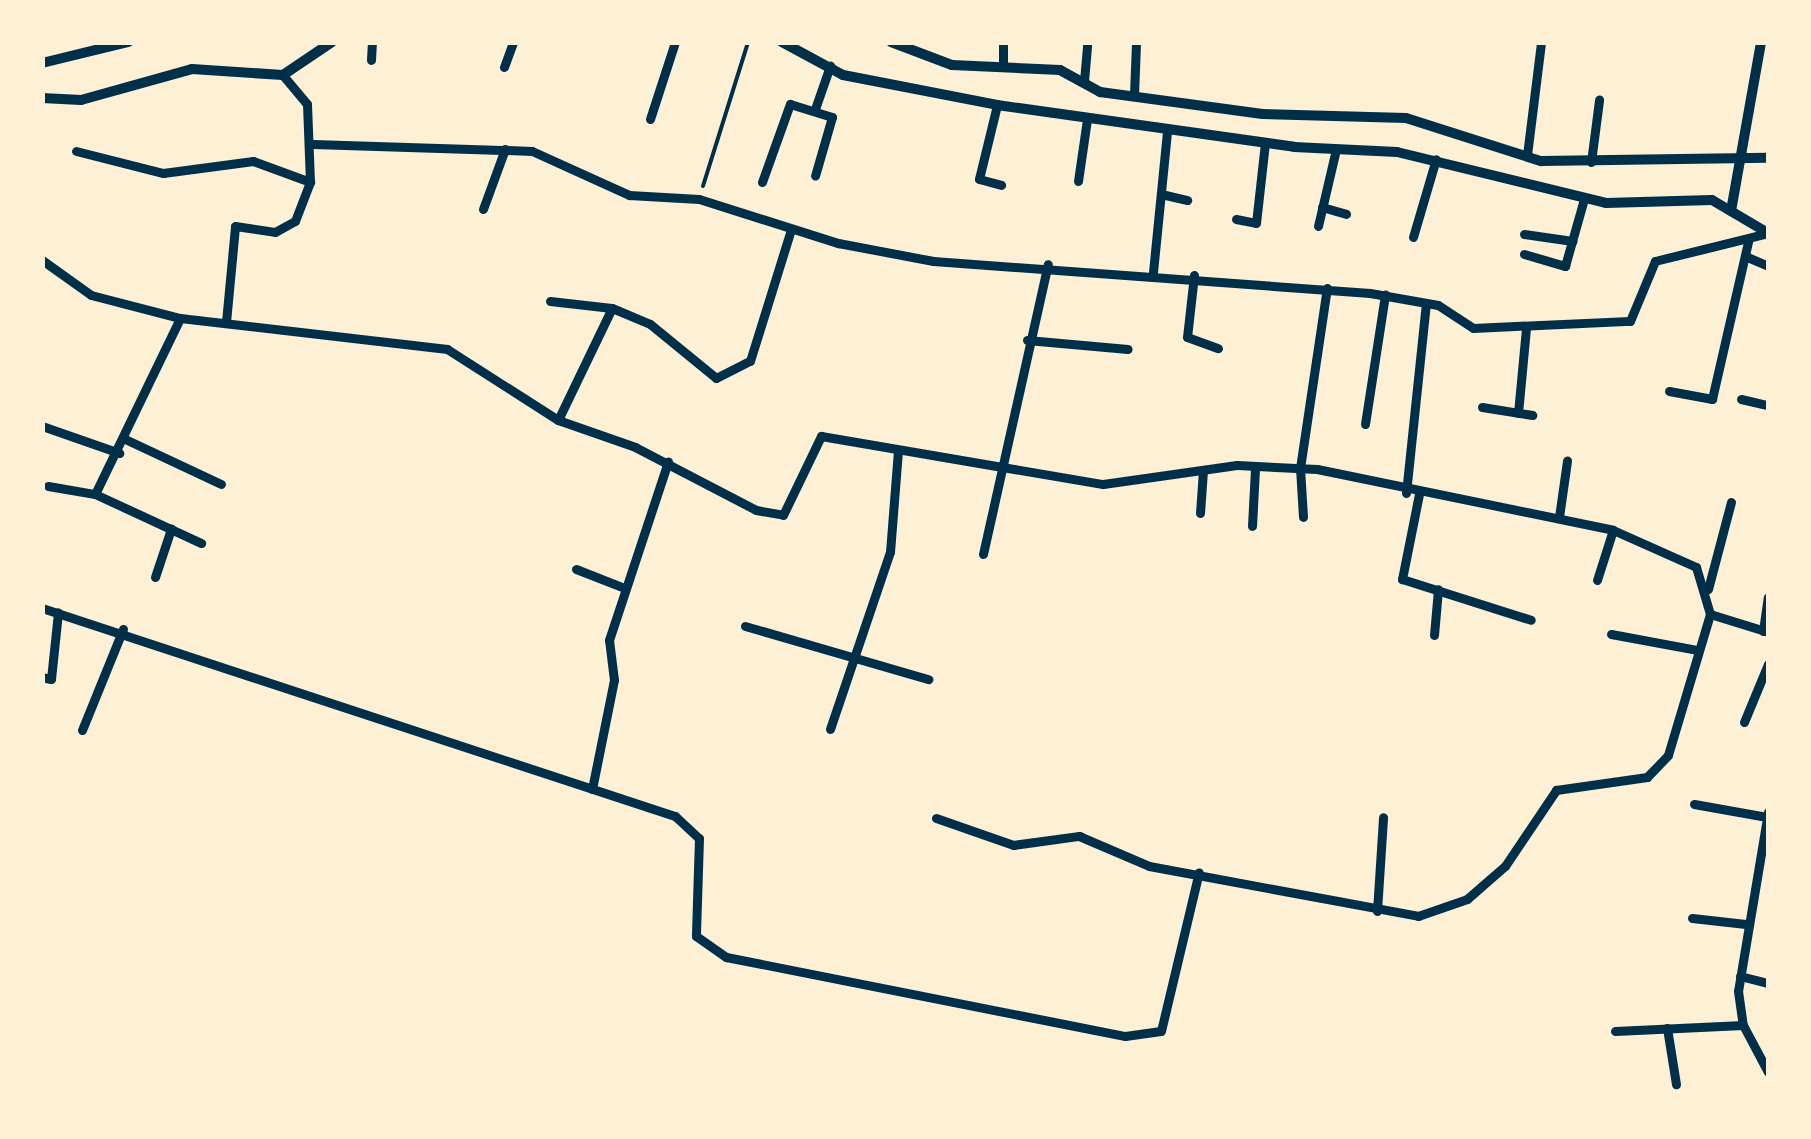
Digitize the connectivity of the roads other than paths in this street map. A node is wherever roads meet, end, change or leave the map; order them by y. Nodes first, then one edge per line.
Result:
1 (128, 42) edge
2 (332, 42) edge
3 (372, 42) edge
4 (512, 42) edge
5 (675, 42) edge
6 (782, 42) edge
7 (890, 42) edge
8 (1003, 42) edge
9 (1136, 42) edge
10 (1540, 42) edge
11 (1761, 42) edge
12 (1087, 45) edge
13 (371, 60) dead end
14 (42, 62) edge
15 (830, 66) junction
16 (1003, 66) junction
17 (504, 68) dead end
18 (282, 75) junction
19 (1084, 81) junction
20 (1134, 95) junction
21 (42, 98) edge
22 (1599, 100) dead end
23 (997, 105) junction
24 (815, 108) junction
25 (1088, 119) junction
26 (650, 120) dead end
27 (1167, 131) junction
28 (313, 144) junction
29 (1265, 144) junction
30 (505, 149) junction
31 (1336, 149) junction
32 (76, 151) dead end
33 (1527, 155) junction
34 (1746, 156) junction
35 (1768, 158) edge
36 (1436, 159) junction
37 (1590, 162) junction
38 (814, 176) dead end
39 (1078, 181) dead end
40 (310, 182) junction
41 (762, 182) dead end
42 (1001, 185) dead end
43 (1161, 194) junction
44 (1584, 198) junction
45 (1186, 200) dead end
46 (1322, 207) junction
47 (483, 209) dead end
48 (1731, 212) junction
49 (1346, 214) dead end
50 (1236, 219) dead end
51 (1318, 226) dead end
52 (792, 229) junction
53 (1768, 233) edge
54 (1524, 234) dead end
55 (1413, 237) dead end
56 (1749, 238) junction
57 (1572, 241) junction
58 (1524, 254) dead end
59 (1745, 256) junction
60 (42, 260) edge
61 (1048, 264) junction
62 (1768, 266) edge
63 (57, 268) junction
64 (42, 271) edge
65 (1153, 272) junction
66 (1194, 275) junction
67 (1328, 288) junction
68 (1385, 296) junction
69 (550, 301) dead end
70 (1426, 303) junction
71 (612, 308) junction
72 (180, 318) junction
73 (226, 322) junction
74 (1526, 329) junction
75 (1028, 340) junction
76 (1218, 348) dead end
77 (1128, 349) dead end
78 (1669, 391) dead end
79 (1741, 399) dead end
80 (1768, 404) edge
81 (1482, 407) dead end
82 (1518, 412) junction
83 (1532, 415) dead end
84 (558, 420) junction
85 (1366, 424) dead end
86 (42, 426) edge
87 (125, 439) junction
88 (898, 450) junction
89 (119, 453) junction
90 (1567, 461) dead end
91 (668, 462) junction
92 (1000, 464) junction
93 (1300, 468) junction
94 (1255, 469) junction
95 (1203, 470) junction
96 (221, 484) dead end
97 (48, 486) dead end
98 (1406, 492) junction
99 (95, 494) junction
100 (1419, 494) junction
101 (1731, 502) dead end
102 (1200, 513) dead end
103 (1303, 517) dead end
104 (1560, 517) junction
105 (1252, 526) dead end
106 (171, 529) junction
107 (1613, 530) junction
108 (202, 543) dead end
109 (984, 554) dead end
110 (576, 568) dead end
111 (155, 577) dead end
112 (1597, 580) dead end
113 (622, 586) junction
114 (1438, 589) junction
115 (1708, 589) junction
116 (1768, 597) edge
117 (42, 608) edge
118 (58, 612) junction
119 (1710, 614) junction
120 (1532, 620) dead end
121 (745, 626) dead end
122 (123, 629) junction
123 (1766, 632) edge
124 (1611, 634) dead end
125 (1434, 635) dead end
126 (1697, 650) junction
127 (851, 653) junction
128 (1768, 664) edge
129 (42, 677) edge
130 (928, 678) dead end
131 (1744, 722) dead end
132 (82, 730) dead end
133 (830, 730) dead end
134 (592, 789) junction
135 (1694, 804) dead end
136 (1768, 814) edge
137 (1382, 817) dead end
138 (936, 818) dead end
139 (1765, 843) edge
140 (1198, 872) junction
141 (1377, 911) junction
142 (1692, 918) dead end
143 (1746, 924) junction
144 (1740, 976) junction
145 (1768, 983) edge
146 (1742, 1025) junction
147 (1667, 1028) junction
148 (1615, 1031) dead end
149 (1768, 1072) edge
150 (1676, 1084) dead end

1 - 14 street
2 - 18 street
3 - 13 street
4 - 17 street
5 - 26 street
6 - 15 street
7 - 16 street
8 - 16 street
9 - 20 street
10 - 33 street
11 - 34 street
12 - 19 street
15 - 23 street
15 - 24 street
16 - 19 street
18 - 21 street
18 - 28 street
19 - 20 street
20 - 33 street
22 - 37 street
23 - 25 street
23 - 42 street
24 - 38 street
24 - 41 street
25 - 27 street
25 - 39 street
27 - 29 street
27 - 43 street
28 - 30 street
28 - 40 street
29 - 31 street
29 - 50 street
30 - 47 street
30 - 52 street
31 - 36 street
31 - 46 street
32 - 40 street
33 - 37 street
34 - 35 street
34 - 37 street
34 - 48 street
36 - 44 street
36 - 55 street
40 - 73 street
43 - 45 street
43 - 65 street
44 - 48 street
44 - 57 street
46 - 49 street
46 - 51 street
48 - 53 street
52 - 61 street
52 - 71 street
53 - 56 street
54 - 57 street
56 - 59 street
56 - 74 street
57 - 58 street
59 - 62 street
59 - 78 street
60 - 63 street
61 - 65 street
61 - 75 street
63 - 64 street
63 - 72 street
65 - 66 street
66 - 67 street
66 - 76 street
67 - 68 street
67 - 93 street
68 - 70 street
68 - 85 street
69 - 71 street
70 - 74 street
70 - 98 street
71 - 84 street
72 - 73 street
72 - 87 street
73 - 84 street
74 - 82 street
75 - 77 street
75 - 92 street
79 - 80 street
81 - 82 street
82 - 83 street
84 - 91 street
86 - 89 street
87 - 89 street
87 - 96 street
88 - 91 street
88 - 92 street
88 - 127 street
89 - 99 street
90 - 104 street
91 - 113 street
92 - 95 street
92 - 109 street
93 - 94 street
93 - 98 street
93 - 103 street
94 - 95 street
94 - 105 street
95 - 102 street
97 - 99 street
98 - 100 street
99 - 106 street
100 - 104 street
100 - 114 street
101 - 115 street
104 - 107 street
106 - 108 street
106 - 111 street
107 - 112 street
107 - 115 street
110 - 113 street
113 - 134 street
114 - 120 street
114 - 125 street
115 - 119 street
116 - 123 street
117 - 118 street
118 - 122 street
118 - 129 street
119 - 123 street
119 - 126 street
121 - 127 street
122 - 132 street
122 - 134 street
124 - 126 street
126 - 141 street
127 - 130 street
127 - 133 street
128 - 131 street
134 - 140 street
135 - 136 street
136 - 139 street
137 - 141 street
138 - 140 street
139 - 143 street
140 - 141 street
142 - 143 street
143 - 144 street
144 - 145 street
144 - 146 street
146 - 147 street
146 - 149 street
147 - 148 street
147 - 150 street

